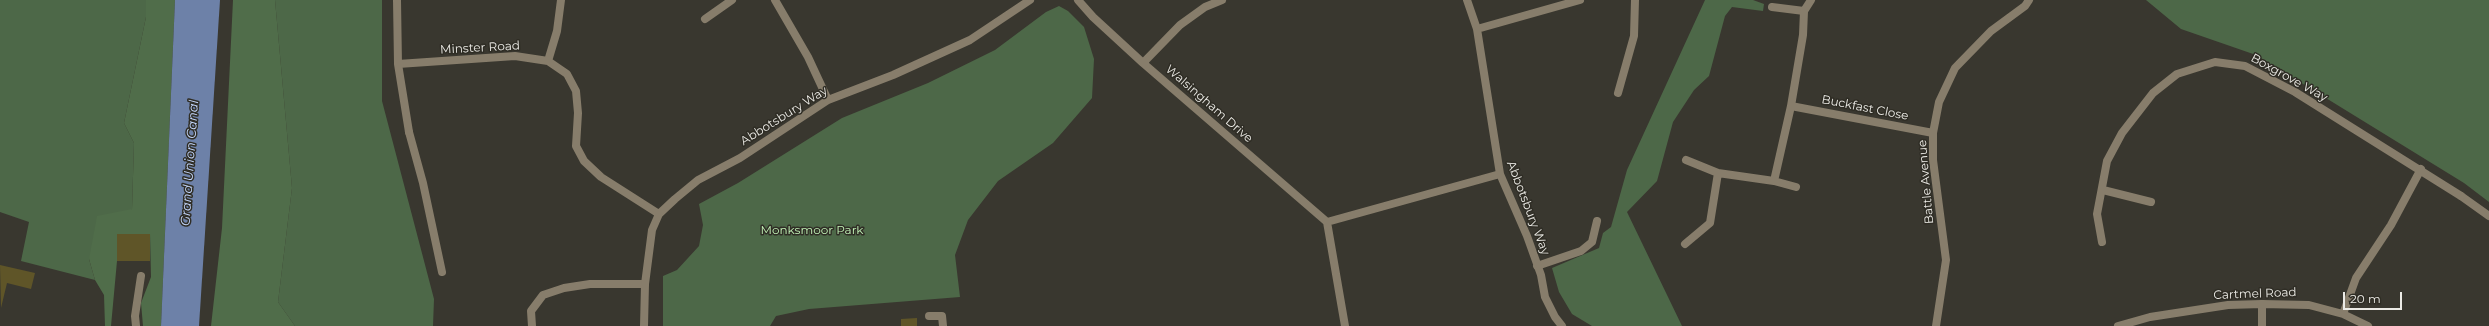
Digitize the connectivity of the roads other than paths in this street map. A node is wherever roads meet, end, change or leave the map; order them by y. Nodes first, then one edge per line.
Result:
1 (397, 0) edge
2 (561, 0) edge
3 (732, 0) edge
4 (775, 0) edge
5 (1030, 0) edge
6 (1078, 0) edge
7 (1222, 0) edge
8 (1467, 0) edge
9 (1580, 0) edge
10 (1635, 0) edge
11 (1811, 0) edge
12 (2029, 0) edge
13 (1772, 7) dead end
14 (1804, 11) junction
15 (705, 19) dead end
16 (1477, 29) junction
17 (548, 61) junction
18 (1143, 63) junction
19 (398, 64) junction
20 (1618, 93) dead end
21 (828, 100) junction
22 (1791, 106) junction
23 (1933, 133) junction
24 (1686, 160) dead end
25 (2421, 169) junction
26 (1718, 173) junction
27 (1500, 174) junction
28 (1774, 181) junction
29 (1796, 187) dead end
30 (2103, 190) junction
31 (2151, 202) dead end
32 (660, 214) junction
33 (2489, 216) edge
34 (1597, 221) dead end
35 (1327, 222) junction
36 (2102, 242) dead end
37 (1685, 244) dead end
38 (1537, 266) junction
39 (442, 272) dead end
40 (142, 276) dead end
41 (645, 284) junction
42 (2262, 304) junction
43 (2343, 314) junction
44 (929, 316) dead end
45 (2126, 325) edge
46 (136, 326) edge
47 (532, 326) edge
48 (644, 326) edge
49 (943, 326) edge
50 (1345, 326) edge
51 (1562, 326) edge
52 (1936, 326) edge
53 (2118, 326) edge
54 (2262, 326) edge
55 (2368, 326) edge

1 - 19 street
2 - 17 street
3 - 15 street
4 - 21 street
5 - 21 street, Abbotsbury Way
6 - 18 street, Walsingham Drive
7 - 18 street
8 - 16 street, Abbotsbury Way
9 - 16 street
10 - 20 street
11 - 14 street
12 - 23 street, Battle Avenue
13 - 14 street
14 - 22 street
16 - 27 street, Abbotsbury Way
17 - 19 street, Minster Road
17 - 32 street, Minster Road
18 - 35 street, Walsingham Drive
19 - 39 street
21 - 32 street, Abbotsbury Way
22 - 23 street, Buckfast Close
22 - 28 street
23 - 52 street, Battle Avenue
24 - 26 street
25 - 30 street, Boxgrove Way
25 - 33 street, Boxgrove Way
25 - 43 street
26 - 28 street
26 - 37 street
27 - 35 street
27 - 38 street, Abbotsbury Way
28 - 29 street
30 - 31 street
30 - 36 street, Boxgrove Way
32 - 41 street, Abbotsbury Way
34 - 38 street
35 - 50 street
38 - 51 street, Abbotsbury Way
40 - 46 street
41 - 47 street
41 - 48 street, Abbotsbury Way
42 - 43 street, Cartmel Road
42 - 45 street, Cartmel Road
42 - 54 street
43 - 55 street, Cartmel Road
44 - 49 street
45 - 53 street, Cartmel Road

